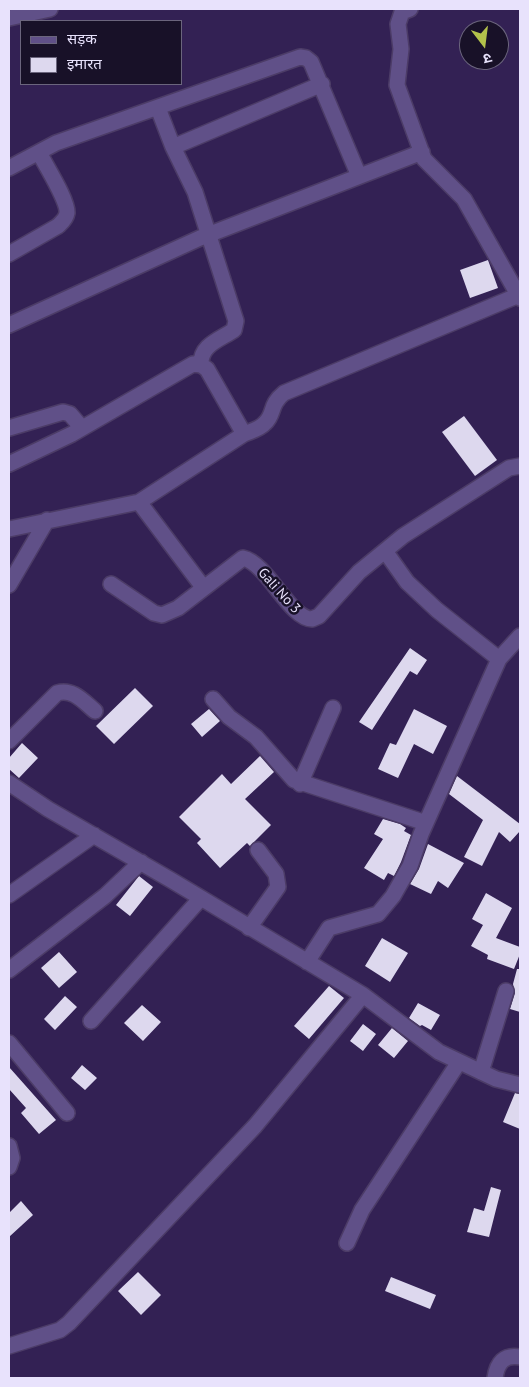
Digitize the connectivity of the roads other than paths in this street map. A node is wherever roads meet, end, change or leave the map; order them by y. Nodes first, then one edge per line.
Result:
1 (50, 9) edge
2 (410, 9) edge
3 (9, 18) edge
4 (322, 84) junction
5 (158, 108) junction
6 (173, 147) junction
7 (38, 152) junction
8 (422, 152) junction
9 (9, 168) edge
10 (360, 176) junction
11 (210, 234) junction
12 (9, 254) edge
13 (519, 296) edge
14 (9, 325) edge
15 (201, 365) junction
16 (9, 428) edge
17 (82, 428) junction
18 (244, 434) junction
19 (9, 464) edge
20 (520, 466) edge
21 (139, 502) junction
22 (47, 520) junction
23 (9, 529) edge
24 (385, 550) junction
25 (11, 576) edge
26 (111, 584) dead end
27 (203, 587) junction
28 (520, 636) edge
29 (499, 659) junction
30 (213, 699) dead end
31 (333, 708) dead end
32 (95, 711) dead end
33 (9, 741) edge
34 (9, 783) edge
35 (300, 784) junction
36 (426, 823) junction
37 (94, 835) junction
38 (258, 850) dead end
39 (140, 862) junction
40 (9, 895) edge
41 (200, 898) junction
42 (248, 928) junction
43 (307, 962) junction
44 (9, 970) edge
45 (506, 991) dead end
46 (362, 995) junction
47 (91, 1021) dead end
48 (9, 1043) edge
49 (459, 1062) junction
50 (481, 1072) junction
51 (520, 1085) edge
52 (66, 1113) dead end
53 (9, 1146) edge
54 (9, 1167) edge
55 (347, 1243) dead end
56 (9, 1346) edge
57 (520, 1357) edge
58 (495, 1378) edge

1 - 3 street
2 - 8 street
4 - 5 street
4 - 6 street
4 - 10 street
5 - 6 street
5 - 7 street
6 - 11 street
7 - 9 street
7 - 12 street
8 - 10 street
8 - 13 street
10 - 11 street
11 - 14 street
11 - 15 street
13 - 18 street
15 - 17 street
15 - 18 street
16 - 17 street
17 - 19 street
18 - 21 street
20 - 24 street
21 - 22 street
21 - 27 street
22 - 23 street
22 - 25 street
24 - 27 street, Gali No 3
24 - 29 street
26 - 27 street
28 - 29 street
29 - 36 street
30 - 35 street
31 - 35 street
32 - 33 street
34 - 37 street
35 - 36 street
36 - 43 street
37 - 39 street
37 - 40 street
38 - 42 street
39 - 41 street
39 - 44 street
41 - 42 street
41 - 47 street
42 - 43 street
43 - 46 street
45 - 50 street
46 - 49 street
46 - 56 street
48 - 52 street
49 - 50 street
49 - 55 street
50 - 51 street
53 - 54 street
57 - 58 street

